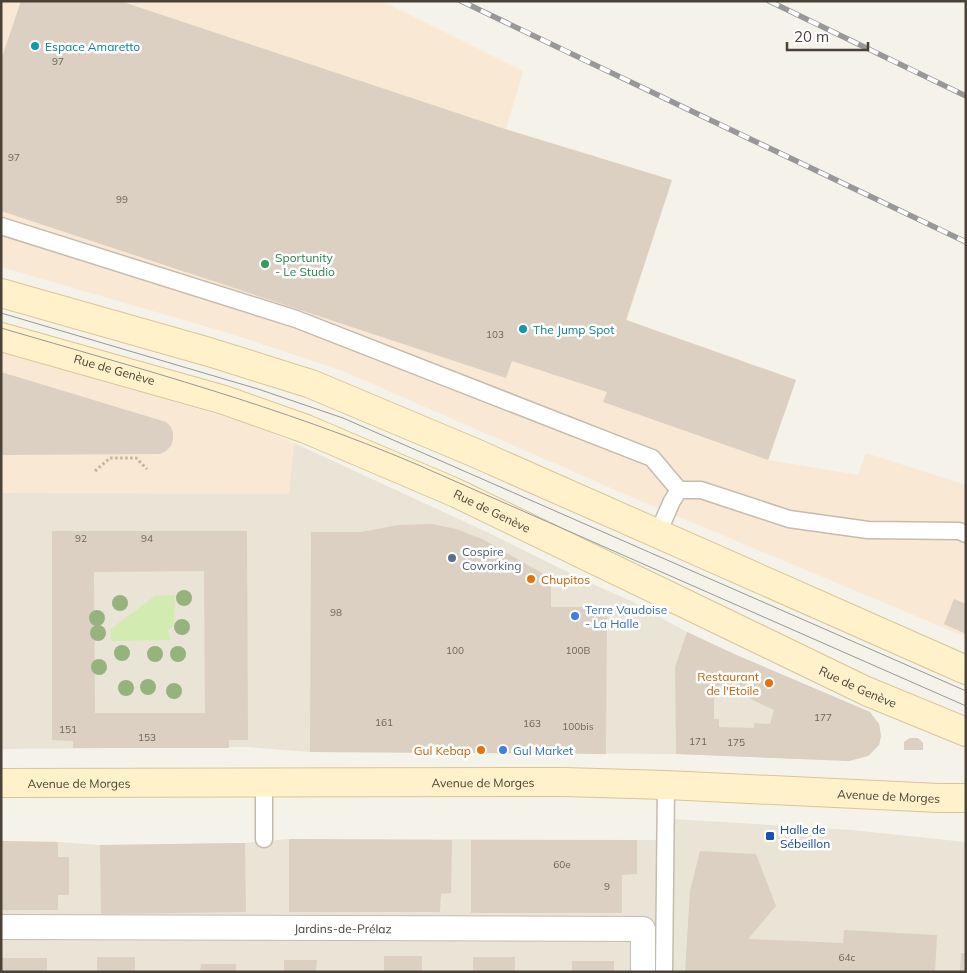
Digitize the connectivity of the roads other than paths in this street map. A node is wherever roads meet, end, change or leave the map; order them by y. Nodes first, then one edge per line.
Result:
1 (1, 226) edge
2 (1, 293) edge
3 (1, 337) edge
4 (679, 490) junction
5 (658, 533) junction
6 (966, 534) edge
7 (966, 670) edge
8 (966, 732) edge
9 (264, 782) junction
10 (1, 784) edge
11 (666, 785) junction
12 (966, 798) edge
13 (264, 839) dead end
14 (1, 927) edge
15 (642, 972) edge
16 (664, 972) edge

1 - 4 lane
2 - 5 main road
3 - 8 main road, Rue de Genève
4 - 5 lane
4 - 6 lane
5 - 7 main road
9 - 10 main road, Avenue de Morges
9 - 11 main road, Avenue de Morges
9 - 13 lane
11 - 12 main road, Avenue de Morges
11 - 16 lane
14 - 15 street, Jardins-de-Prélaz

